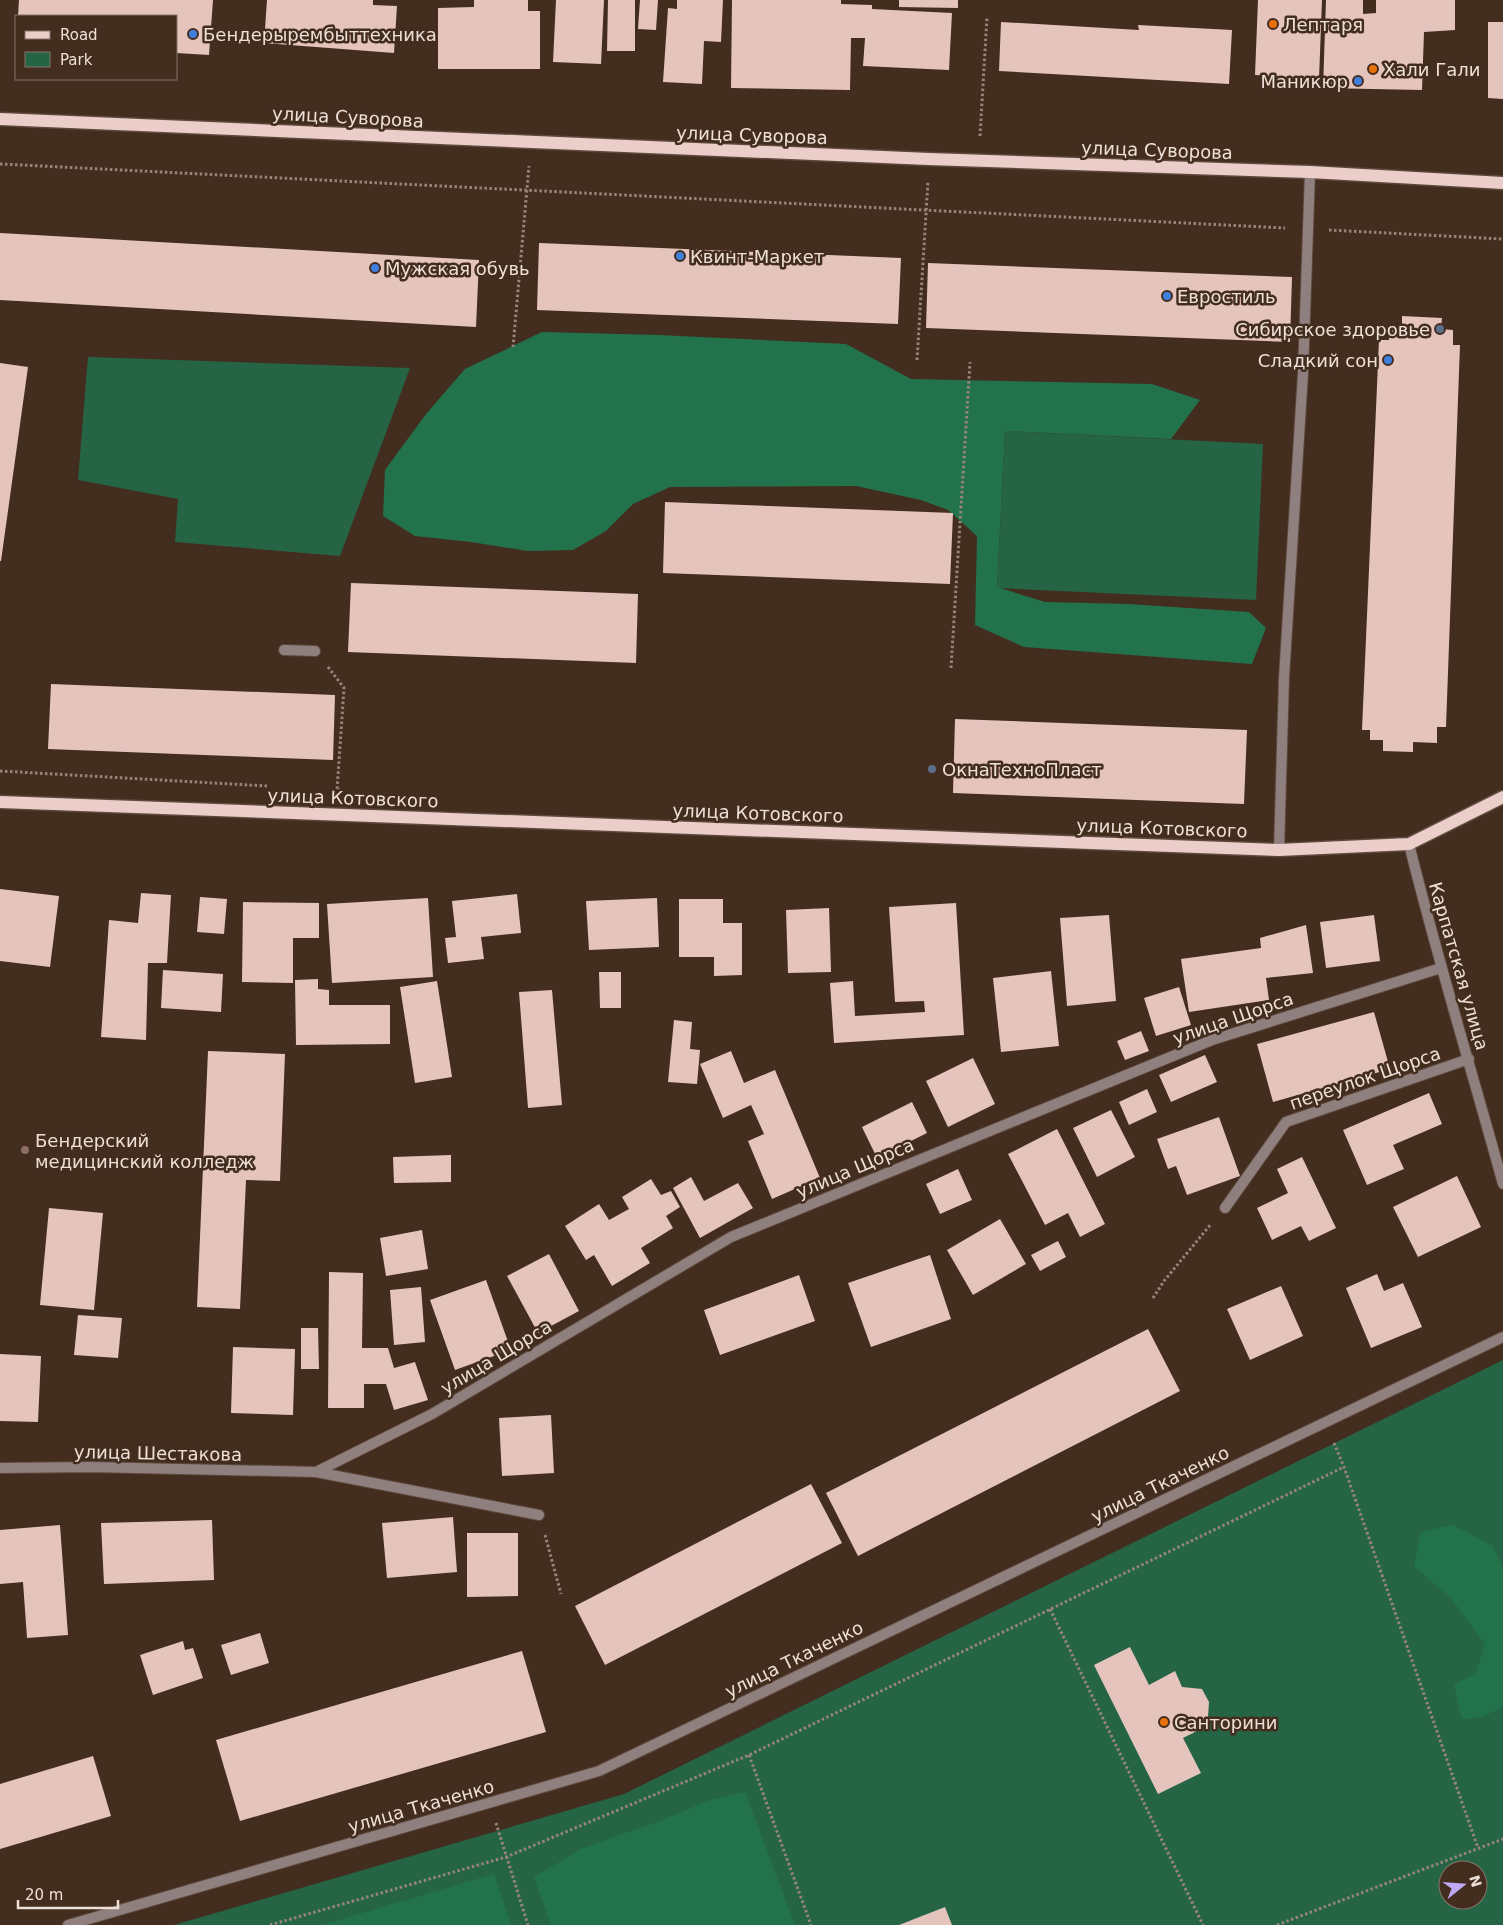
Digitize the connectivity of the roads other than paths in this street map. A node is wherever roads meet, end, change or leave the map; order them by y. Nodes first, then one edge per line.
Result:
1 (0, 119) edge
2 (1310, 172) junction
3 (1503, 183) edge
4 (284, 650) dead end
5 (315, 651) road end
6 (1503, 797) edge
7 (0, 802) edge
8 (1409, 844) junction
9 (1279, 850) junction
10 (1441, 968) junction
11 (1469, 1059) junction
12 (1503, 1184) edge
13 (1225, 1208) road end
14 (1503, 1337) edge
15 (0, 1468) edge
16 (316, 1472) junction
17 (539, 1515) road end
18 (68, 1925) edge

1 - 2 main road, улица Суворова
2 - 3 main road, улица Суворова
2 - 9 street
4 - 5 street
6 - 8 main road, улица Котовского
7 - 9 main road, улица Котовского
8 - 9 main road, улица Котовского
8 - 10 street, Карпатская улица
10 - 11 street, Карпатская улица
10 - 16 street, улица Щорса
11 - 12 street, Карпатская улица
11 - 13 street, переулок Щорса
14 - 18 street, улица Ткаченко
15 - 16 street, улица Шестакова
16 - 17 street, улица Шестакова

